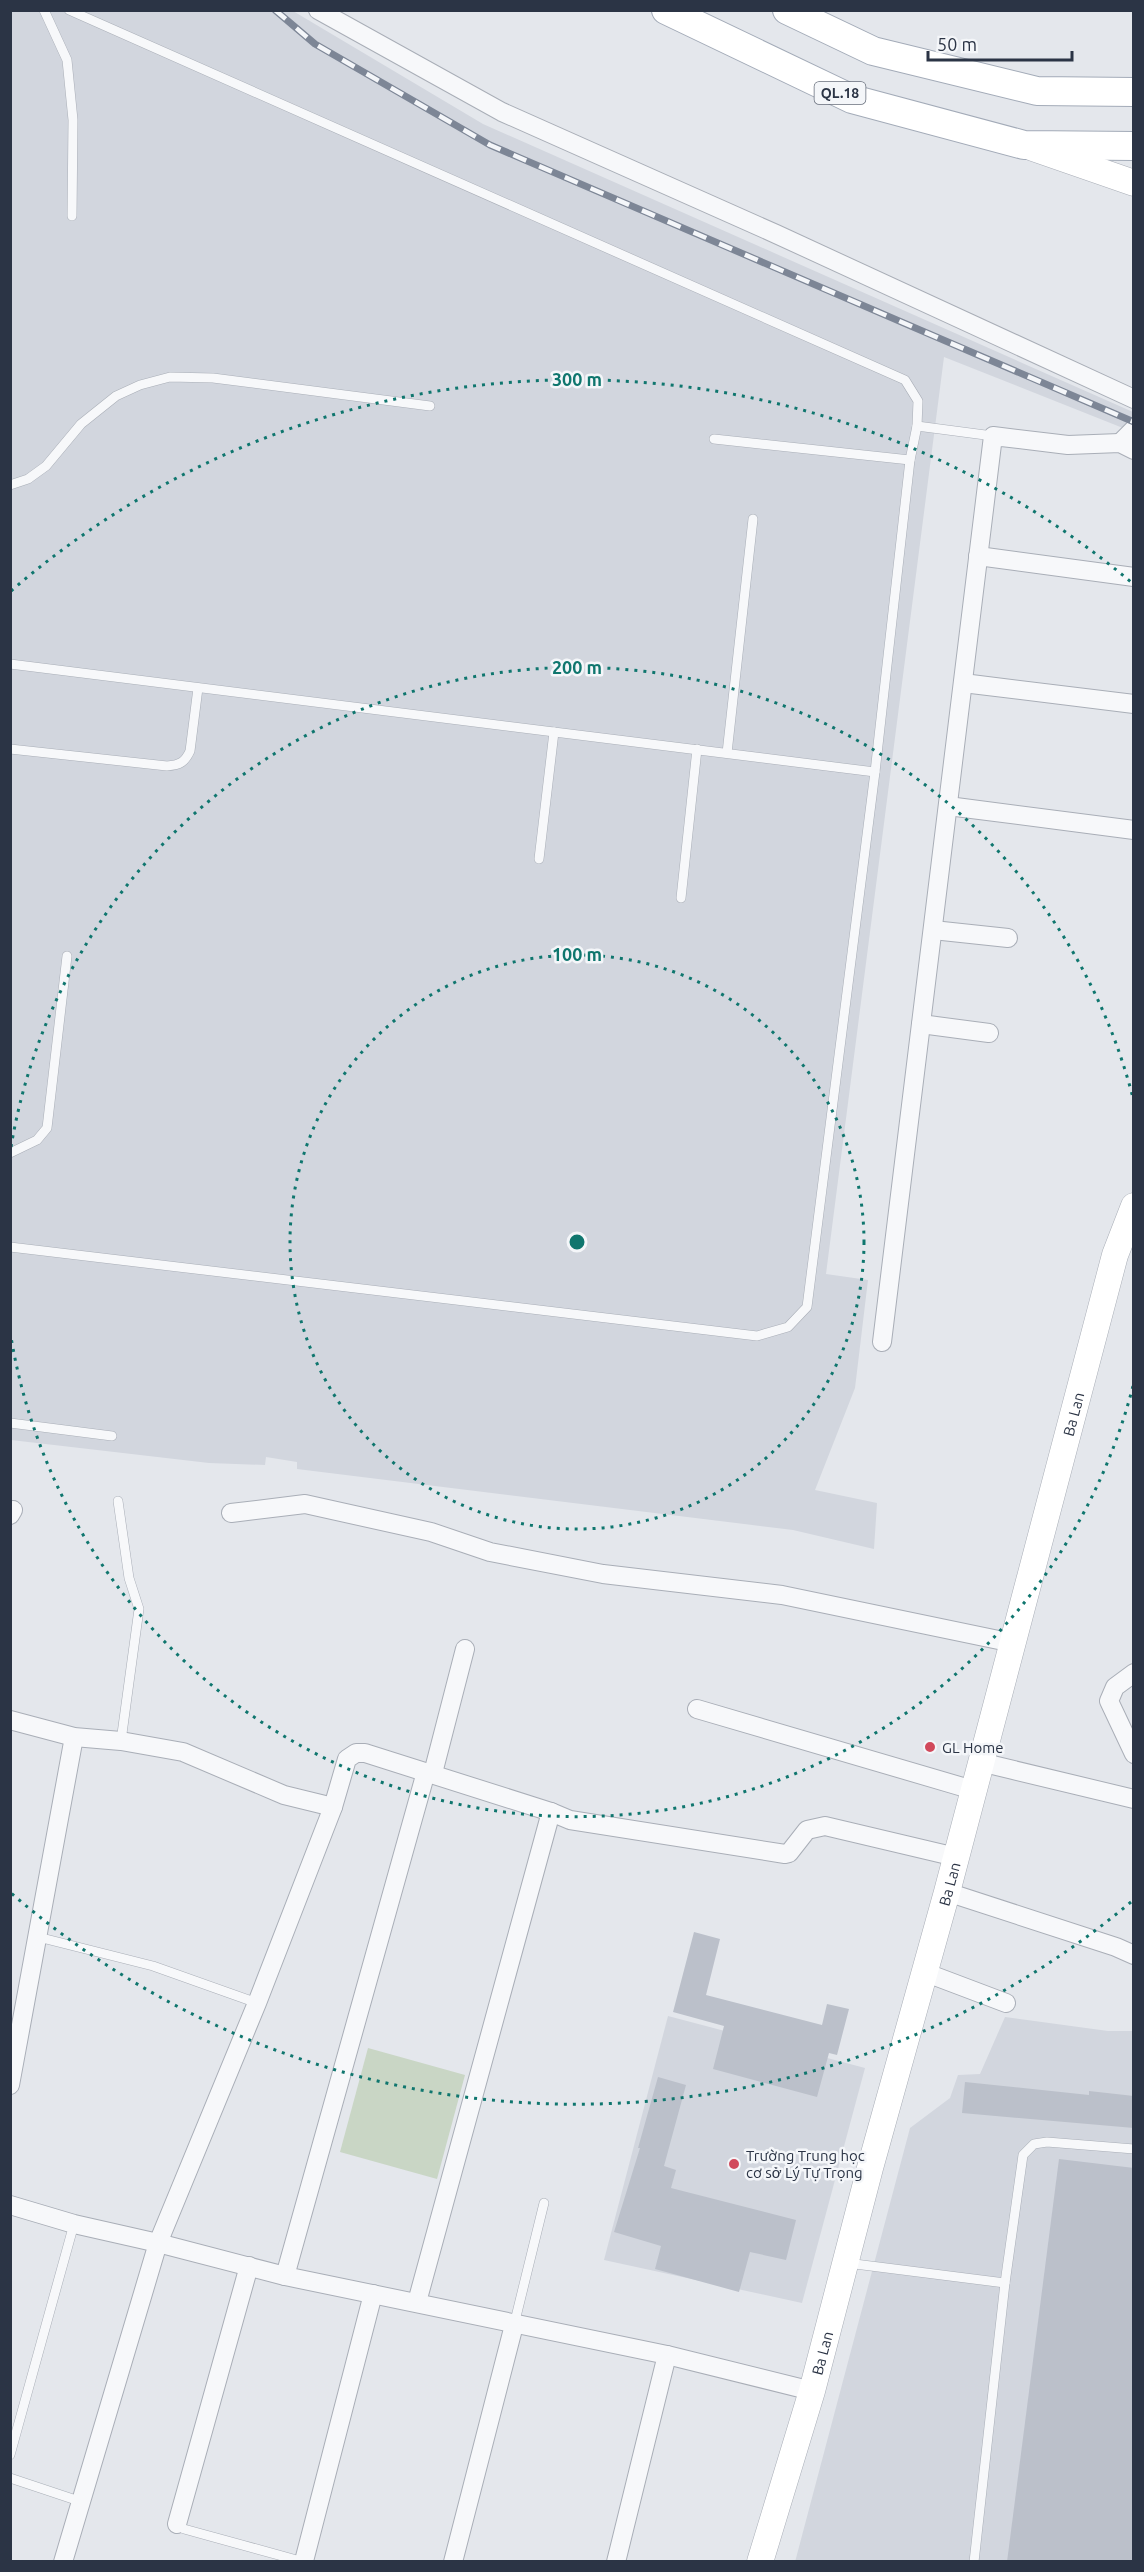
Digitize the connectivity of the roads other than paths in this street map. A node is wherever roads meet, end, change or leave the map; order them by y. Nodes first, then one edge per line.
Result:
1 (44, 10) edge
2 (69, 10) edge
3 (318, 10) edge
4 (666, 10) edge
5 (788, 10) edge
6 (1134, 93) edge
7 (1024, 145) junction
8 (1134, 146) edge
9 (1134, 183) edge
10 (72, 216) dead end
11 (1134, 399) edge
12 (430, 406) dead end
13 (917, 426) junction
14 (1134, 429) edge
15 (993, 436) junction
16 (714, 439) dead end
17 (1127, 447) edge
18 (910, 460) junction
19 (10, 484) edge
20 (753, 519) dead end
21 (978, 556) junction
22 (1134, 577) edge
23 (10, 664) edge
24 (963, 683) junction
25 (198, 688) junction
26 (1134, 704) edge
27 (554, 732) junction
28 (10, 749) edge
29 (697, 749) junction
30 (727, 753) junction
31 (875, 772) junction
32 (948, 806) junction
33 (1134, 830) edge
34 (539, 859) dead end
35 (681, 898) dead end
36 (933, 930) junction
37 (1008, 939) dead end
38 (67, 956) dead end
39 (921, 1024) junction
40 (989, 1033) dead end
41 (10, 1153) edge
42 (1131, 1222) edge
43 (10, 1247) edge
44 (882, 1342) dead end
45 (10, 1423) edge
46 (112, 1436) dead end
47 (118, 1501) dead end
48 (231, 1513) dead end
49 (1013, 1643) junction
50 (465, 1648) dead end
51 (1134, 1673) edge
52 (697, 1709) dead end
53 (10, 1720) edge
54 (74, 1737) junction
55 (121, 1742) junction
56 (1134, 1754) edge
57 (980, 1762) junction
58 (430, 1772) junction
59 (973, 1790) junction
60 (1134, 1799) edge
61 (333, 1807) junction
62 (551, 1812) junction
63 (956, 1857) junction
64 (947, 1892) junction
65 (38, 1937) junction
66 (1134, 1955) edge
67 (924, 1972) junction
68 (257, 2003) junction
69 (1006, 2003) dead end
70 (10, 2085) edge
71 (1134, 2149) edge
72 (544, 2203) dead end
73 (10, 2205) edge
74 (74, 2224) junction
75 (158, 2243) junction
76 (845, 2263) junction
77 (249, 2266) junction
78 (285, 2276) junction
79 (1005, 2283) junction
80 (373, 2294) junction
81 (417, 2302) junction
82 (514, 2325) junction
83 (667, 2355) junction
84 (812, 2391) junction
85 (10, 2456) edge
86 (10, 2478) edge
87 (82, 2502) junction
88 (177, 2523) joint
89 (304, 2561) edge
90 (63, 2562) edge
91 (453, 2562) edge
92 (616, 2562) edge
93 (760, 2562) edge
94 (974, 2562) edge

1 - 10 lane
2 - 13 lane
3 - 11 street
4 - 7 main road, QL.18
5 - 6 main road
7 - 8 main road, QL.18
7 - 9 street
12 - 19 lane
13 - 15 lane
13 - 18 lane
14 - 17 street
15 - 17 street
15 - 21 street
16 - 18 lane
18 - 31 lane
20 - 30 lane
21 - 22 street
21 - 24 street
23 - 25 lane
24 - 26 street
24 - 32 street
25 - 27 lane
25 - 28 lane
27 - 29 lane
27 - 34 lane
29 - 30 lane
29 - 35 lane
30 - 31 lane
31 - 43 lane
32 - 33 street
32 - 36 street
36 - 37 street
36 - 39 street
38 - 41 lane
39 - 40 street
39 - 44 street
42 - 49 street, Ba Lan
45 - 46 lane
47 - 55 lane
48 - 49 street
49 - 57 street, Ba Lan
50 - 58 street
51 - 56 street
52 - 59 street
53 - 54 street
54 - 55 street
54 - 65 street
55 - 61 street
57 - 59 street, Ba Lan
57 - 60 street
58 - 61 street
58 - 62 street
58 - 78 street
59 - 63 street, Ba Lan
61 - 68 street
62 - 63 street
62 - 81 street
63 - 64 street, Ba Lan
64 - 66 street
64 - 67 street, Ba Lan
65 - 68 lane
65 - 70 street
67 - 69 street
67 - 76 street, Ba Lan
68 - 75 street
71 - 79 lane
72 - 82 lane
73 - 74 street
74 - 75 street
74 - 85 lane
75 - 77 street
75 - 87 street
76 - 79 lane
76 - 84 street, Ba Lan
77 - 78 street
77 - 88 street
78 - 80 street
79 - 94 lane
80 - 81 street
80 - 89 street
81 - 82 street
82 - 83 street
82 - 91 street
83 - 84 street
83 - 92 street
84 - 93 street, Ba Lan
86 - 87 lane
87 - 90 street
88 - 89 lane

